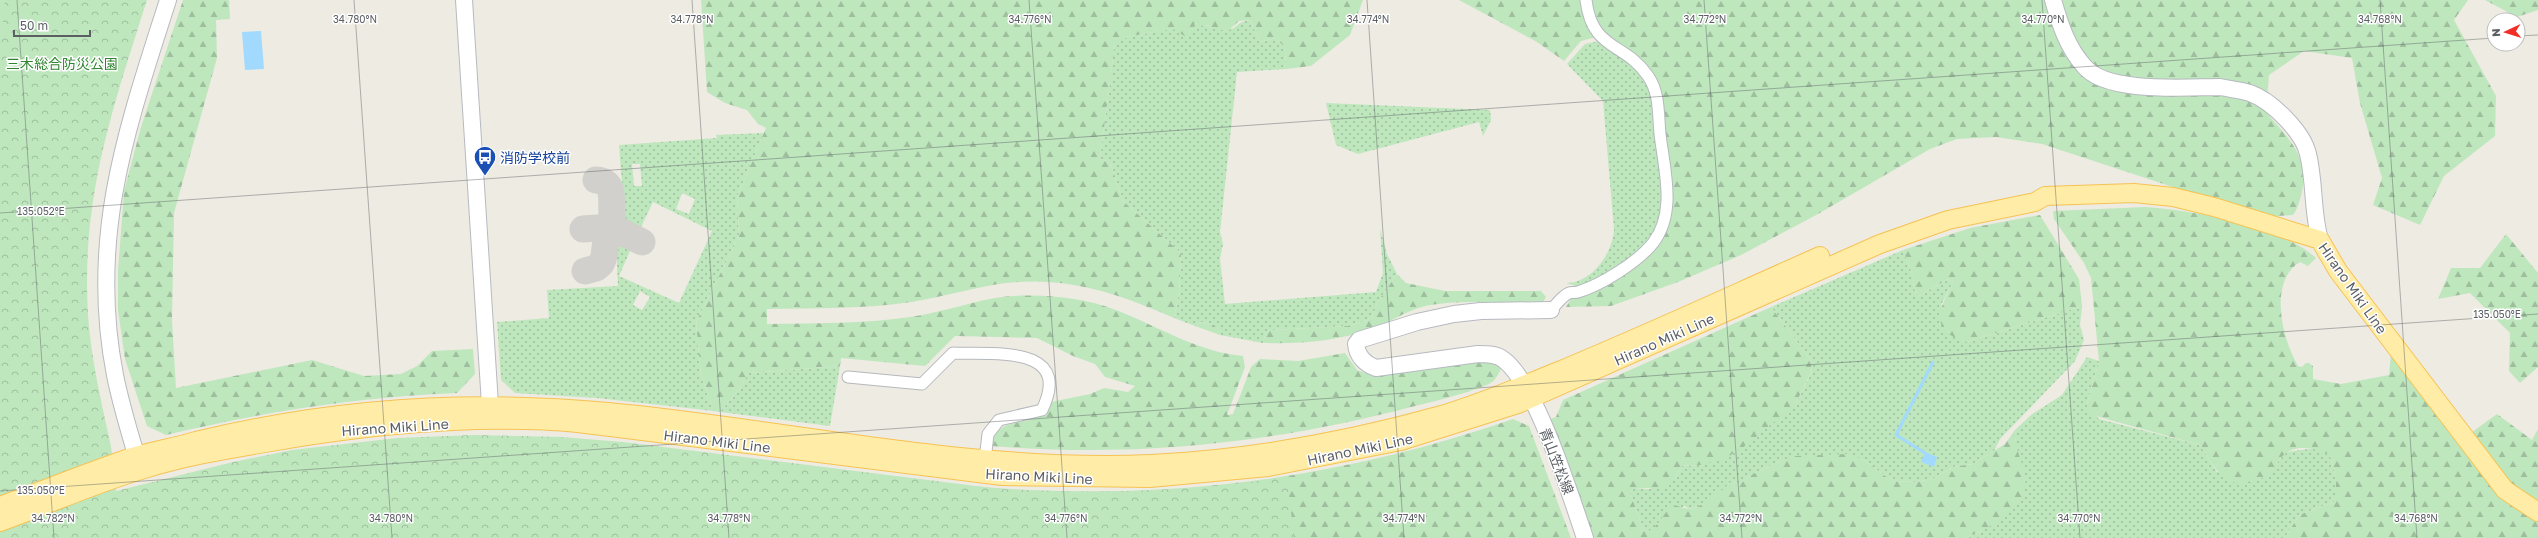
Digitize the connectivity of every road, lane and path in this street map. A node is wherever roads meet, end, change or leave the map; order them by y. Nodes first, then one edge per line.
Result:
1 (168, 0) edge
2 (464, 0) edge
3 (1586, 0) edge
4 (2053, 0) edge
5 (2320, 240) junction
6 (1551, 310) joint
7 (848, 377) dead end
8 (1527, 392) junction
9 (491, 413) junction
10 (985, 460) junction
11 (138, 463) junction
12 (0, 506) edge
13 (2538, 512) edge
14 (0, 522) edge
15 (1585, 538) edge

1 - 11 street
2 - 9 street
3 - 6 street
4 - 5 street
5 - 8 main road, Hirano Miki Line
5 - 13 main road, Hirano Miki Line
6 - 8 street, 青山笠松線
7 - 10 street
8 - 9 main road, Hirano Miki Line
8 - 10 main road, Hirano Miki Line
8 - 15 street, 青山笠松線
9 - 10 main road, Hirano Miki Line
9 - 11 main road, Hirano Miki Line
11 - 12 main road, Hirano Miki Line
11 - 14 main road, Hirano Miki Line

